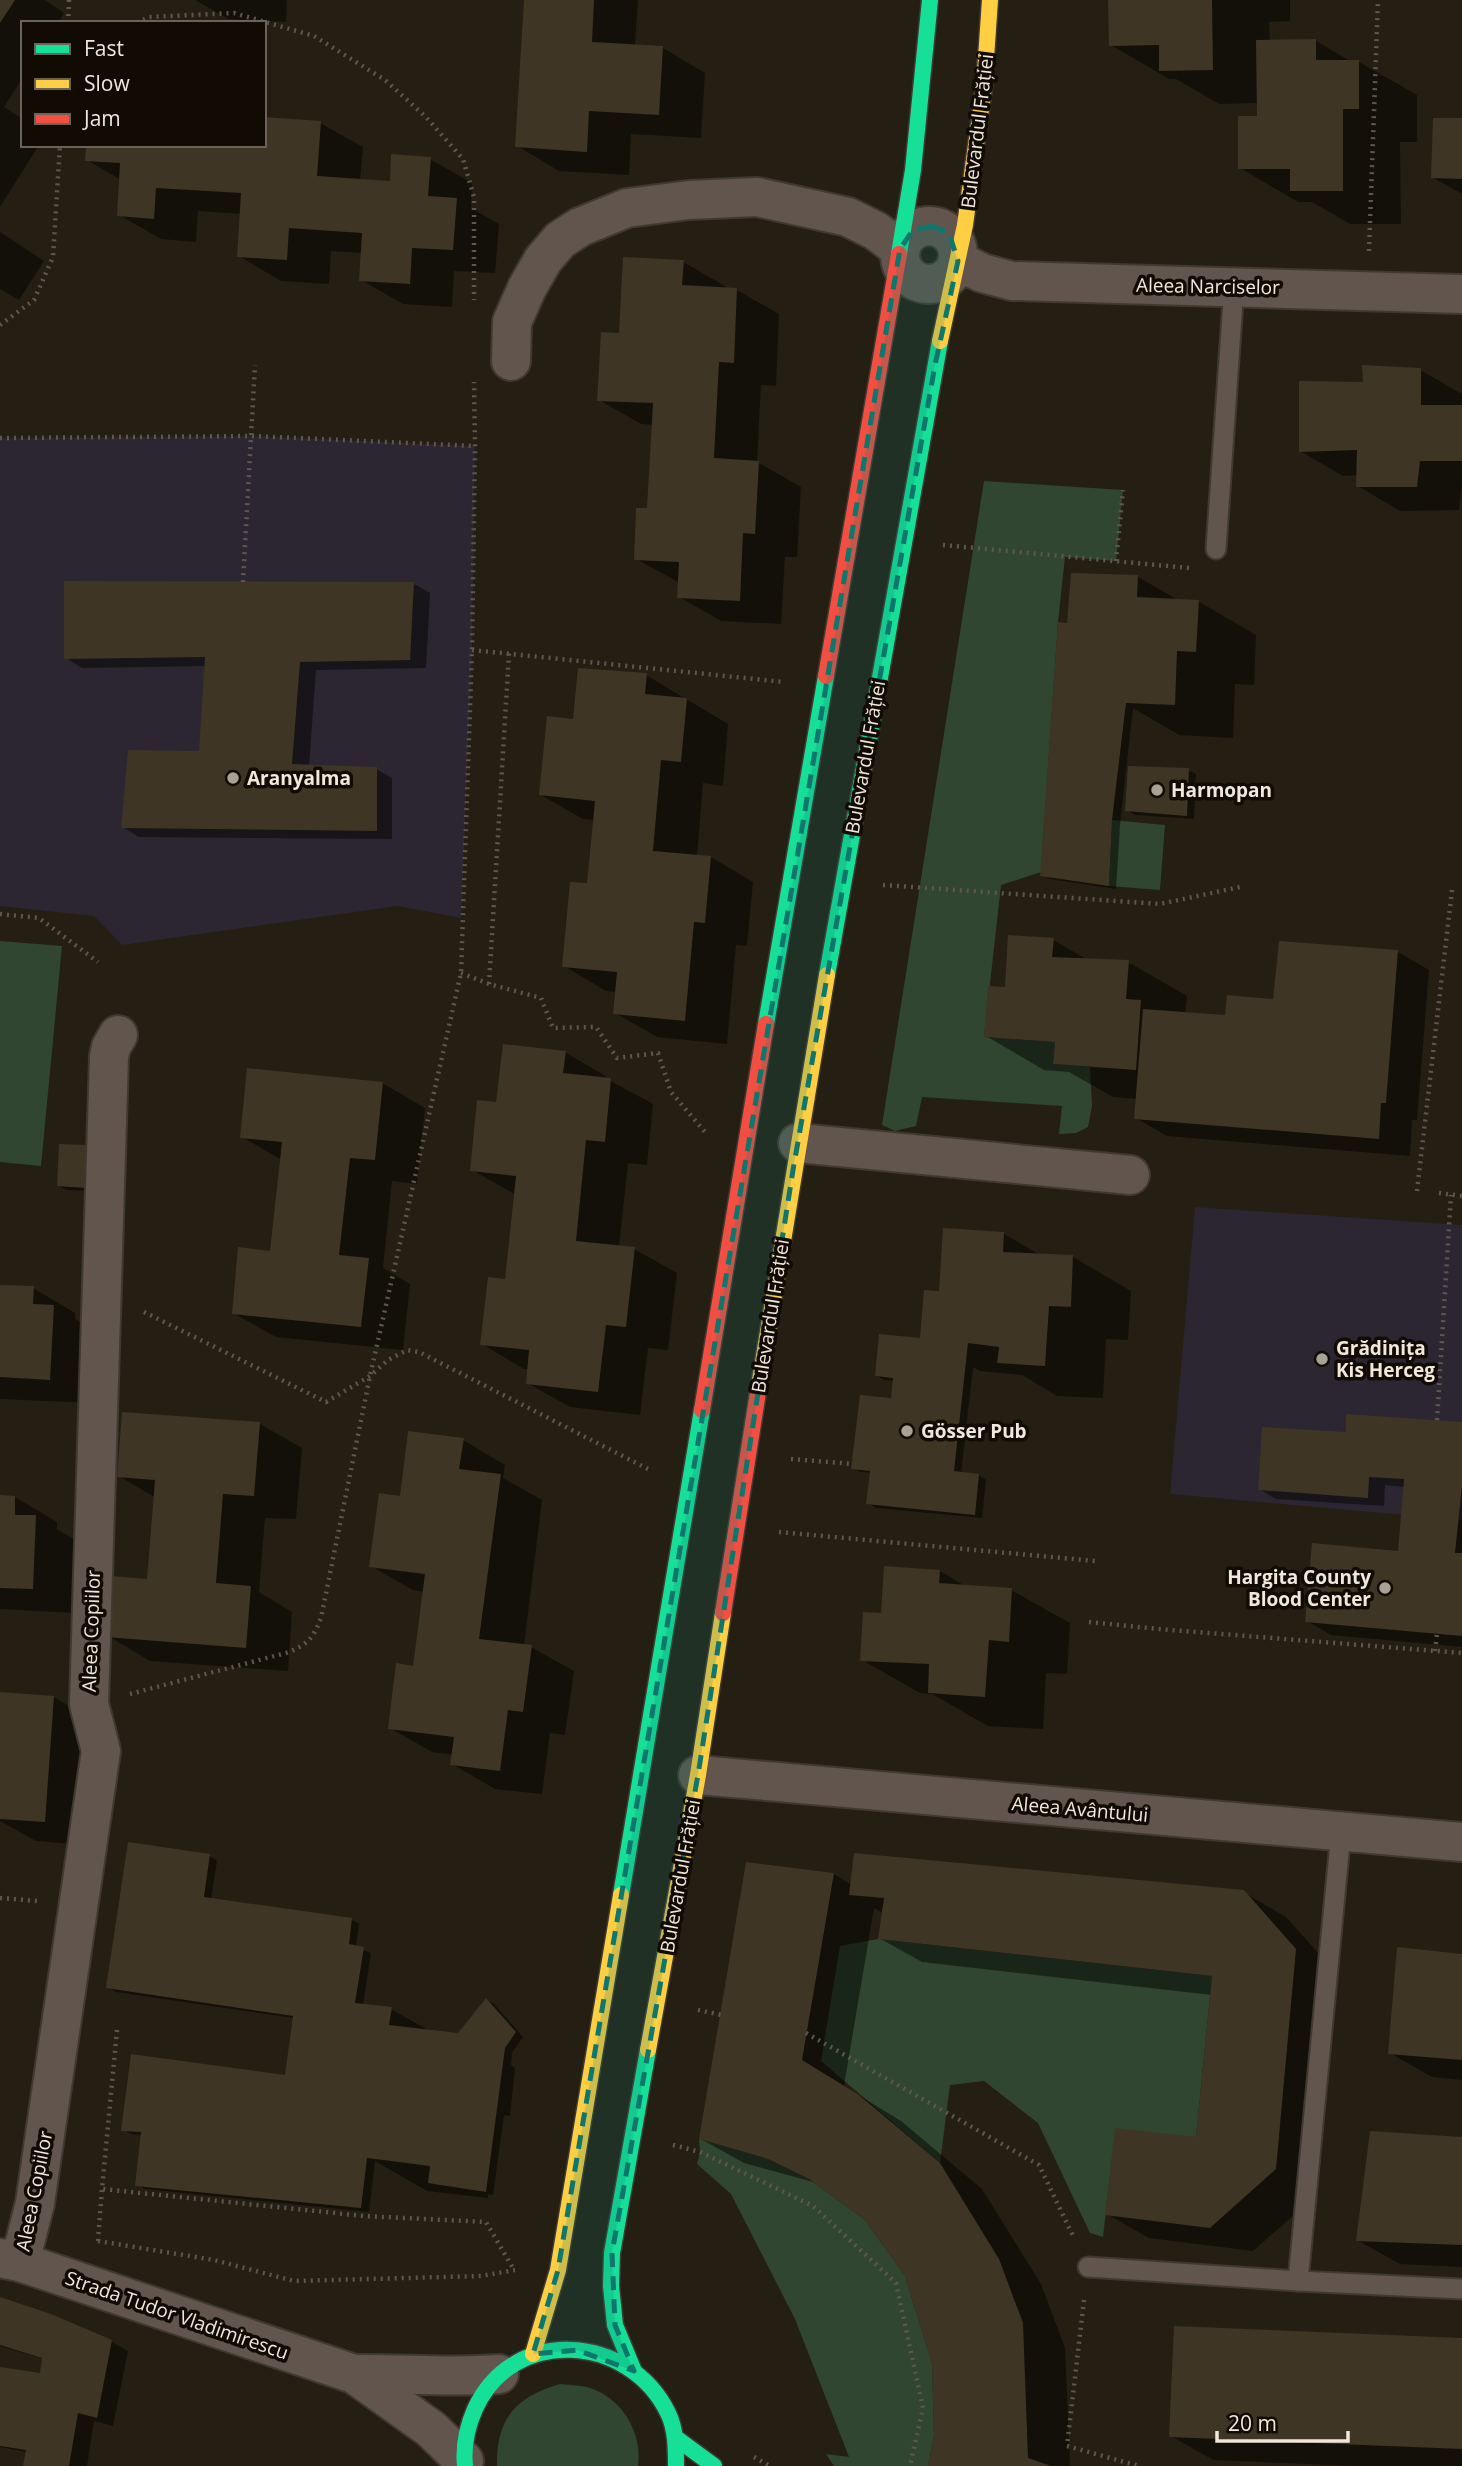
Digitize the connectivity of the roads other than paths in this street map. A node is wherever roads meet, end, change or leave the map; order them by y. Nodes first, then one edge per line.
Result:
1 (930, 0) edge
2 (990, 0) edge
3 (900, 249) junction
4 (958, 261) junction
5 (1234, 286) junction
6 (1462, 294) edge
7 (511, 361) dead end
8 (1216, 549) dead end
9 (118, 1035) dead end
10 (798, 1143) junction
11 (1130, 1175) dead end
12 (698, 1775) junction
13 (1341, 1832) junction
14 (1462, 1842) edge
15 (10, 2260) edge
16 (1088, 2267) road end
17 (1298, 2281) junction
18 (1462, 2289) edge
19 (533, 2354) junction
20 (634, 2371) junction
21 (354, 2374) junction
22 (499, 2374) junction
23 (676, 2438) junction
24 (464, 2463) edge
25 (676, 2466) edge
26 (714, 2466) edge

1 - 3 main road
2 - 4 main road, Bulevardul Frăției
3 - 4 street, Bulevardul Frăției
3 - 7 street
3 - 19 main road
4 - 5 street, Aleea Narciselor
4 - 10 main road, Bulevardul Frăției
5 - 6 street, Aleea Narciselor
5 - 8 lane
9 - 15 street, Aleea Copiilor
10 - 11 street
10 - 12 main road, Bulevardul Frăției
12 - 13 street, Aleea Avântului
12 - 20 main road, Bulevardul Frăției
13 - 14 street, Aleea Avântului
13 - 17 lane
15 - 21 street, Strada Tudor Vladimirescu
16 - 17 lane
17 - 18 lane
19 - 20 main road
19 - 22 main road
20 - 23 main road
21 - 22 street, Strada Tudor Vladimirescu
21 - 24 street, Strada Tudor Vladimirescu
22 - 24 main road
23 - 25 main road
23 - 26 main road

